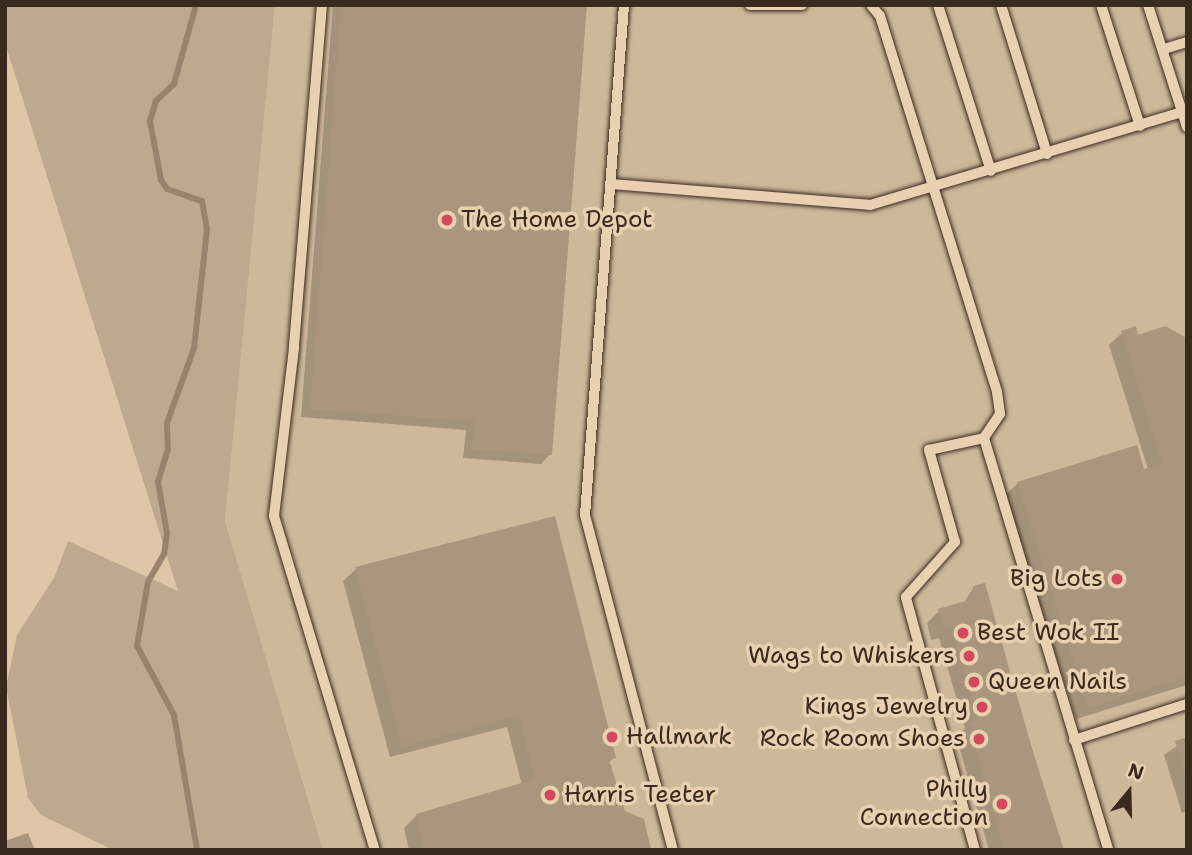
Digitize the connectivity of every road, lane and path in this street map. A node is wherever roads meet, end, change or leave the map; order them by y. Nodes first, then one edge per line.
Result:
1 (322, 5) edge
2 (624, 5) edge
3 (750, 5) edge
4 (802, 5) edge
5 (871, 5) edge
6 (938, 5) edge
7 (1001, 5) edge
8 (1101, 5) edge
9 (1148, 5) edge
10 (1187, 42) edge
11 (1164, 49) junction
12 (1185, 111) edge
13 (1140, 125) junction
14 (1187, 127) edge
15 (1047, 154) junction
16 (991, 172) junction
17 (610, 184) junction
18 (934, 189) junction
19 (984, 438) junction
20 (1187, 704) edge
21 (1074, 740) junction
22 (375, 850) edge
23 (673, 850) edge
24 (975, 850) edge
25 (1108, 850) edge

1 - 22 lane
2 - 17 lane
3 - 4 lane
5 - 18 lane
6 - 16 lane
7 - 15 lane
8 - 13 lane
9 - 11 lane
10 - 11 lane
11 - 12 lane
12 - 13 lane
12 - 14 lane
13 - 15 lane
15 - 16 lane
16 - 18 lane
17 - 18 lane
17 - 23 lane
18 - 19 lane
19 - 21 lane
19 - 24 lane
20 - 21 lane
21 - 25 lane

